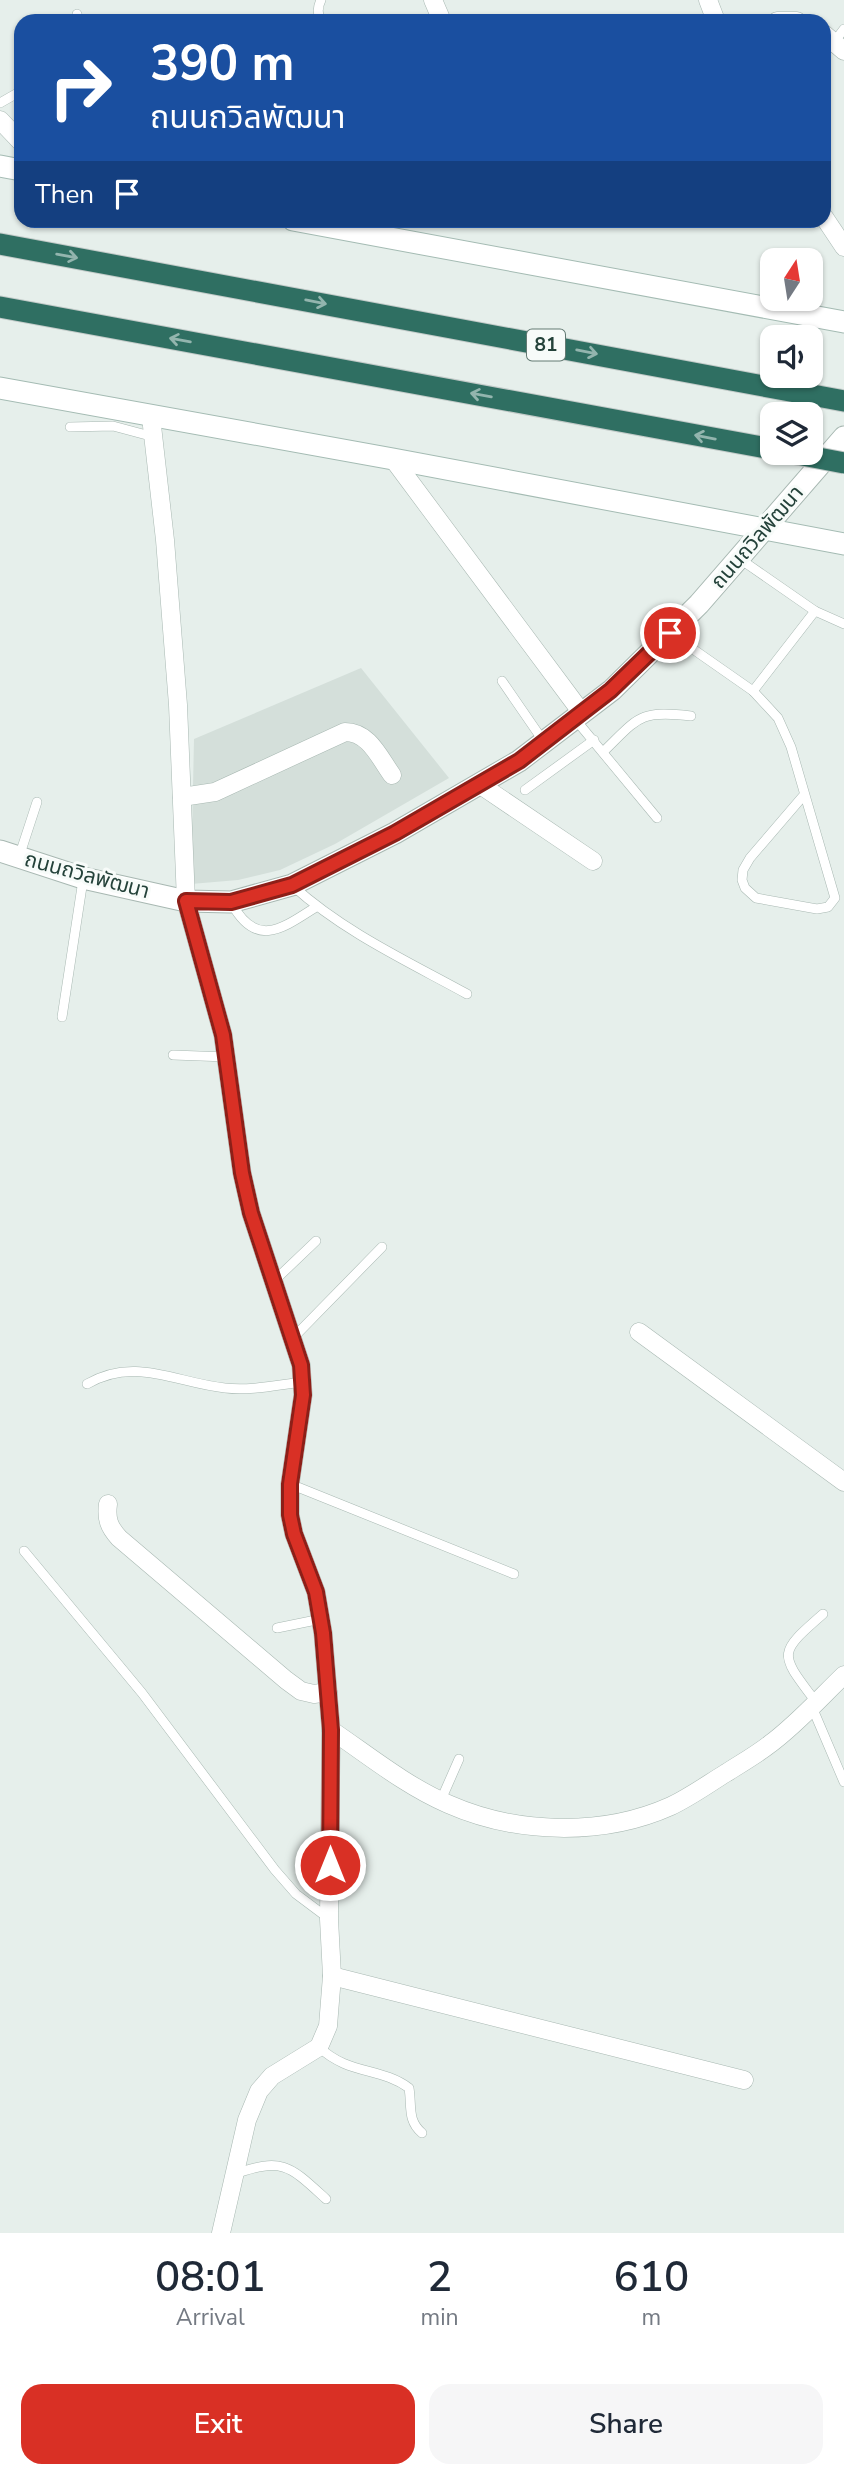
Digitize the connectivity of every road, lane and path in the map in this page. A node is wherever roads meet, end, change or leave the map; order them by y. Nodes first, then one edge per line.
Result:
1 (0, 120) edge
2 (14, 135) edge
3 (336, 228) edge
4 (831, 228) edge
5 (0, 244) edge
6 (844, 247) edge
7 (0, 307) edge
8 (844, 322) edge
9 (0, 388) edge
10 (844, 401) edge
11 (70, 426) dead end
12 (153, 427) junction
13 (844, 437) edge
14 (760, 447) edge
15 (393, 458) junction
16 (823, 459) edge
17 (844, 463) edge
18 (764, 529) junction
19 (844, 544) edge
20 (738, 558) junction
21 (815, 611) junction
22 (844, 624) edge
23 (670, 633) junction
24 (502, 681) dead end
25 (753, 691) junction
26 (578, 716) junction
27 (691, 716) dead end
28 (594, 740) junction
29 (544, 742) junction
30 (603, 752) junction
31 (392, 775) dead end
32 (479, 784) junction
33 (525, 790) dead end
34 (804, 795) junction
35 (182, 797) junction
36 (37, 802) dead end
37 (657, 818) dead end
38 (10, 854) edge
39 (593, 861) dead end
40 (83, 878) junction
41 (292, 885) junction
42 (186, 901) junction
43 (231, 902) junction
44 (316, 906) junction
45 (467, 994) dead end
46 (62, 1017) dead end
47 (173, 1055) dead end
48 (228, 1057) junction
49 (316, 1241) dead end
50 (382, 1247) dead end
51 (274, 1281) junction
52 (639, 1332) dead end
53 (293, 1338) junction
54 (302, 1382) junction
55 (87, 1384) dead end
56 (844, 1482) edge
57 (290, 1484) junction
58 (108, 1504) dead end
59 (24, 1551) dead end
60 (514, 1574) dead end
61 (823, 1614) dead end
62 (321, 1619) junction
63 (276, 1628) dead end
64 (844, 1675) edge
65 (328, 1692) junction
66 (814, 1704) junction
67 (331, 1730) junction
68 (459, 1759) dead end
69 (844, 1782) edge
70 (441, 1800) junction
71 (329, 1919) junction
72 (332, 1976) junction
73 (318, 2047) junction
74 (744, 2080) dead end
75 (422, 2133) dead end
76 (235, 2175) junction
77 (326, 2199) dead end
78 (221, 2233) edge

1 - 2 street
3 - 8 main road
4 - 6 street
5 -> 10 highway, 81
14 -> 7 highway
9 - 12 main road
11 - 12 lane
12 - 15 main road
12 - 35 street
13 - 18 main road, ถนนถวิลพัฒนา
15 - 18 main road
15 - 26 street
16 - 17 highway, bridge
18 - 19 main road
18 - 20 main road, ถนนถวิลพัฒนา
20 - 21 lane
20 - 23 main road, ถนนถวิลพัฒนา
21 - 22 lane
21 - 25 lane
23 - 25 lane
23 - 26 main road, ถนนถวิลพัฒนา
24 - 29 lane
25 - 34 lane
26 - 28 lane
26 - 29 main road, ถนนถวิลพัฒนา
27 - 30 lane
28 - 30 lane
28 - 33 lane
29 - 32 main road, ถนนถวิลพัฒนา
30 - 37 lane
31 - 35 street
32 - 39 street
32 - 41 main road, ถนนถวิลพัฒนา
34 - 34 lane
35 - 42 street
36 - 38 lane
38 - 40 main road, ถนนถวิลพัฒนา
40 - 42 main road, ถนนถวิลพัฒนา
40 - 46 lane
41 - 43 main road, ถนนถวิลพัฒนา
41 - 44 lane
42 - 43 main road, ถนนถวิลพัฒนา
42 - 48 street
43 - 44 lane
44 - 45 lane
47 - 48 lane
48 - 51 street
49 - 51 lane
50 - 53 lane
51 - 53 street
52 - 56 street
53 - 54 street
54 - 55 lane
54 - 57 street
57 - 60 lane
57 - 62 street
58 - 65 street
59 - 71 lane
61 - 66 lane
62 - 63 lane
62 - 65 street
64 - 66 street
65 - 67 street
66 - 69 lane
66 - 70 street
67 - 70 street
67 - 71 street
68 - 70 lane
71 - 72 street
72 - 73 street
72 - 74 street
73 - 75 lane
73 - 76 street
76 - 77 lane
76 - 78 street

